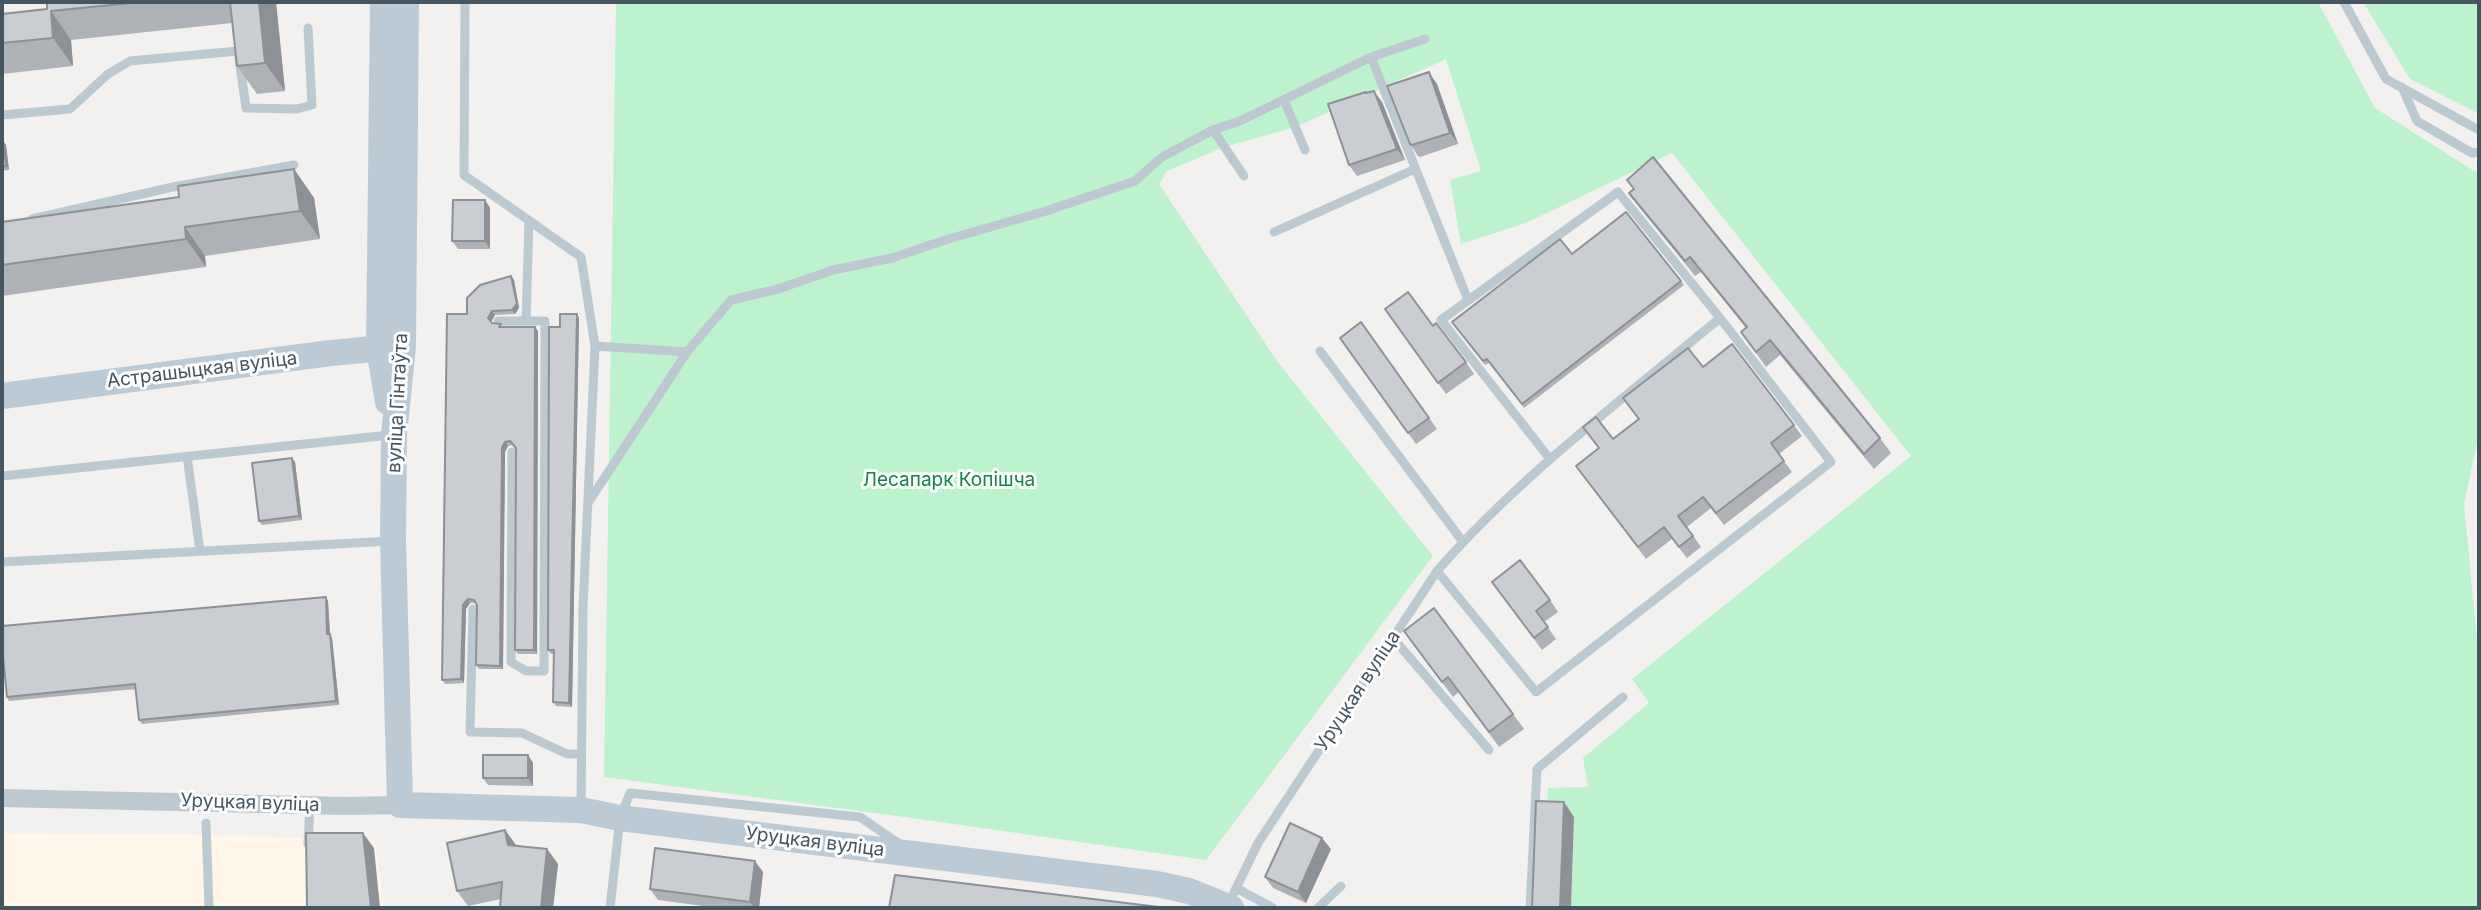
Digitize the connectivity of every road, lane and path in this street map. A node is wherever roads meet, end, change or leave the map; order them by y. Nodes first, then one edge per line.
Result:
1 (383, 2) edge
2 (406, 2) edge
3 (465, 2) edge
4 (2343, 2) edge
5 (308, 28) dead end
6 (1425, 39) dead end
7 (1371, 57) junction
8 (2402, 88) junction
9 (1284, 100) junction
10 (2, 115) edge
11 (1213, 130) junction
12 (2479, 130) edge
13 (1305, 150) dead end
14 (2479, 152) edge
15 (294, 165) dead end
16 (1415, 169) junction
17 (1244, 176) dead end
18 (27, 220) edge
19 (529, 221) junction
20 (1275, 232) dead end
21 (1468, 300) junction
22 (1720, 318) junction
23 (498, 321) edge
24 (526, 321) junction
25 (595, 346) junction
26 (391, 347) junction
27 (1320, 351) dead end
28 (687, 352) junction
29 (2, 396) edge
30 (394, 435) junction
31 (512, 453) edge
32 (187, 456) junction
33 (1550, 459) junction
34 (2, 476) edge
35 (588, 503) junction
36 (393, 541) junction
37 (1462, 542) junction
38 (200, 551) junction
39 (2, 562) edge
40 (1437, 571) junction
41 (473, 609) edge
42 (1393, 638) junction
43 (1623, 697) dead end
44 (1489, 750) edge
45 (581, 754) junction
46 (2, 799) edge
47 (310, 805) junction
48 (401, 805) junction
49 (581, 810) junction
50 (620, 818) junction
51 (206, 823) dead end
52 (309, 853) edge
53 (1341, 886) dead end
54 (1231, 901) edge
55 (209, 908) edge
56 (610, 908) edge
57 (1273, 908) edge
58 (1318, 908) edge
59 (1530, 908) edge

1 - 26 street, вуліца Гінтаўта
2 - 26 street, вуліца Гінтаўта
3 - 19 lane
4 - 8 lane
5 - 10 lane
6 - 7 lane
7 - 9 lane
7 - 16 lane
8 - 12 lane
8 - 14 lane
9 - 11 lane
9 - 13 lane
11 - 17 lane
11 - 28 lane
15 - 18 lane
16 - 20 lane
16 - 21 lane
19 - 24 lane
19 - 25 lane
21 - 22 lane
21 - 33 lane
22 - 33 lane, Уруцкая вуліца
22 - 40 lane
23 - 24 lane
24 - 31 lane
25 - 28 lane
25 - 35 lane
26 - 29 street, Астрашыцкая вуліца
26 - 30 street, вуліца Гінтаўта
27 - 37 lane
28 - 35 lane
30 - 32 lane
30 - 36 street, вуліца Гінтаўта
32 - 34 lane
32 - 38 lane
33 - 37 lane, Уруцкая вуліца
35 - 45 lane
36 - 38 lane
36 - 48 street, вуліца Гінтаўта
37 - 40 lane, Уруцкая вуліца
38 - 39 lane
40 - 42 lane, Уруцкая вуліца
41 - 45 lane
42 - 44 lane
42 - 54 lane, Уруцкая вуліца
43 - 59 lane
45 - 49 lane
46 - 47 street, Уруцкая вуліца
47 - 48 street, Уруцкая вуліца
47 - 52 lane
48 - 49 street, Уруцкая вуліца
49 - 50 street, Уруцкая вуліца
50 - 54 street, Уруцкая вуліца
50 - 56 lane
51 - 55 lane
53 - 58 lane
54 - 57 lane

